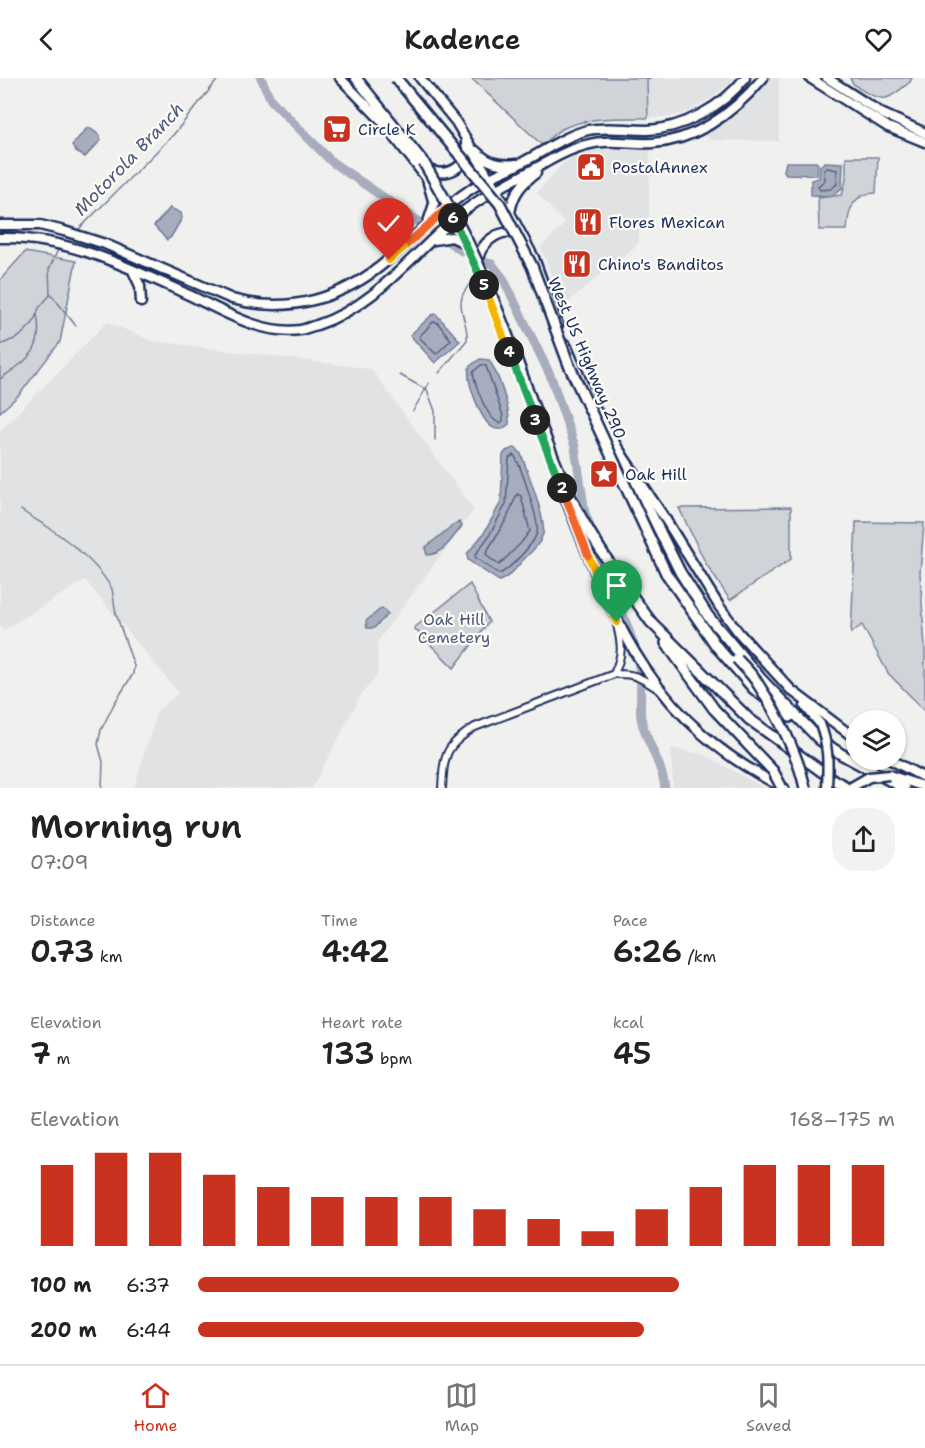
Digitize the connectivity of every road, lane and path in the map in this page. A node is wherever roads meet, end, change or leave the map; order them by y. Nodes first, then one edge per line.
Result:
1 (340, 78) edge
2 (356, 78) edge
3 (396, 78) edge
4 (420, 78) edge
5 (745, 78) edge
6 (763, 78) edge
7 (810, 78) edge
8 (827, 78) edge
9 (676, 125) junction
10 (925, 133) edge
11 (467, 140) junction
12 (563, 140) junction
13 (925, 142) edge
14 (644, 143) junction
15 (565, 153) junction
16 (547, 162) junction
17 (522, 163) junction
18 (418, 164) junction
19 (424, 174) junction
20 (488, 179) junction
21 (496, 190) junction
22 (447, 208) junction
23 (510, 213) junction
24 (436, 214) junction
25 (454, 219) junction
26 (0, 225) edge
27 (24, 225) junction
28 (0, 237) edge
29 (22, 238) junction
30 (525, 241) junction
31 (431, 242) junction
32 (466, 244) junction
33 (133, 271) junction
34 (478, 273) junction
35 (141, 303) dead end
36 (620, 452) junction
37 (690, 607) junction
38 (651, 621) junction
39 (617, 622) junction
40 (614, 674) junction
41 (660, 690) junction
42 (791, 690) junction
43 (846, 731) edge
44 (818, 738) junction
45 (906, 768) edge
46 (923, 777) edge
47 (925, 787) edge
48 (442, 788) edge
49 (781, 788) edge
50 (805, 788) edge
51 (827, 788) edge
52 (850, 788) edge
53 (904, 788) edge

1 - 18 main road
2 - 38 highway, bridge
3 - 37 highway, West US Highway 290, bridge
4 - 11 main road
5 - 9 main road
6 - 14 main road
7 - 13 main road
8 - 10 main road
9 - 12 main road
9 - 14 main road
11 - 17 main road
11 - 18 main road
11 - 20 main road, West US Highway 290
12 - 15 main road
12 - 17 main road
14 - 15 main road
15 - 16 main road
16 - 21 main road
16 - 23 main road
17 - 20 main road
18 - 19 main road
19 - 22 main road
19 - 24 main road
20 - 21 main road, West US Highway 290
20 - 22 main road
21 - 23 main road, West US Highway 290
21 - 25 main road
22 - 24 main road
22 - 25 main road
23 - 30 main road, West US Highway 290
24 - 27 main road
25 - 31 main road
25 - 32 main road
26 - 27 main road
27 - 29 main road
28 - 29 main road
29 - 33 main road
30 - 34 main road
30 - 36 main road, West US Highway 290
31 - 32 main road
31 - 33 main road
32 - 34 main road
33 - 35 main road
34 - 39 main road, bridge
36 - 42 main road, West US Highway 290
36 - 44 highway
37 - 44 highway, West US Highway 290
37 - 50 highway, bridge
38 - 49 highway, bridge
38 - 52 highway
39 - 40 street
39 - 41 main road
40 - 41 street
40 - 48 street
41 - 49 main road
42 - 43 main road, West US Highway 290
42 - 51 main road, bridge
44 - 53 highway, West US Highway 290
45 - 46 main road
47 - 52 main road, bridge

